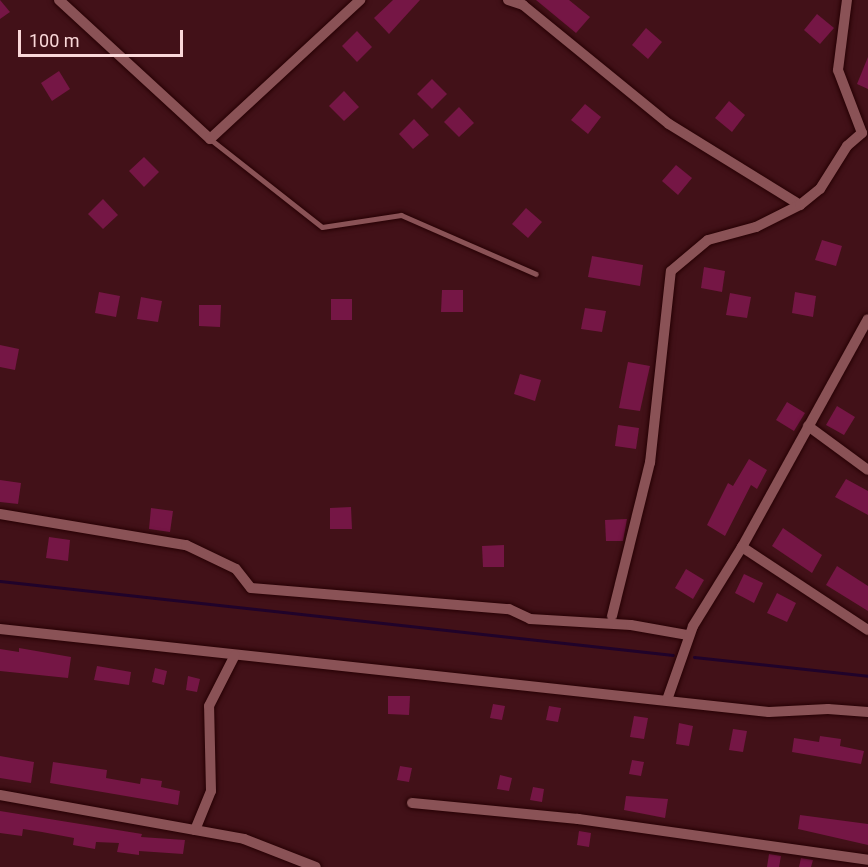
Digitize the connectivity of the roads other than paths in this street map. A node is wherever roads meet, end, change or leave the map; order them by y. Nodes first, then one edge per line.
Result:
1 (59, 0) edge
2 (360, 0) edge
3 (508, 0) edge
4 (847, 0) edge
5 (865, 135) edge
6 (210, 139) junction
7 (800, 205) junction
8 (536, 274) dead end
9 (868, 319) edge
10 (808, 426) junction
11 (868, 470) edge
12 (0, 514) edge
13 (742, 547) junction
14 (612, 616) dead end
15 (0, 629) edge
16 (868, 630) edge
17 (688, 635) junction
18 (235, 655) junction
19 (667, 700) junction
20 (868, 712) edge
21 (0, 795) edge
22 (412, 803) dead end
23 (195, 830) junction
24 (868, 860) edge
25 (316, 867) edge

1 - 6 street
2 - 6 street
3 - 7 street
4 - 5 street
5 - 7 street
6 - 8 lane
7 - 14 street
9 - 10 street
10 - 11 street
10 - 13 street
12 - 17 street
13 - 16 street
13 - 17 street
15 - 18 street
17 - 19 street
18 - 19 street
18 - 23 street
19 - 20 street
21 - 23 street
22 - 24 street
23 - 25 street

